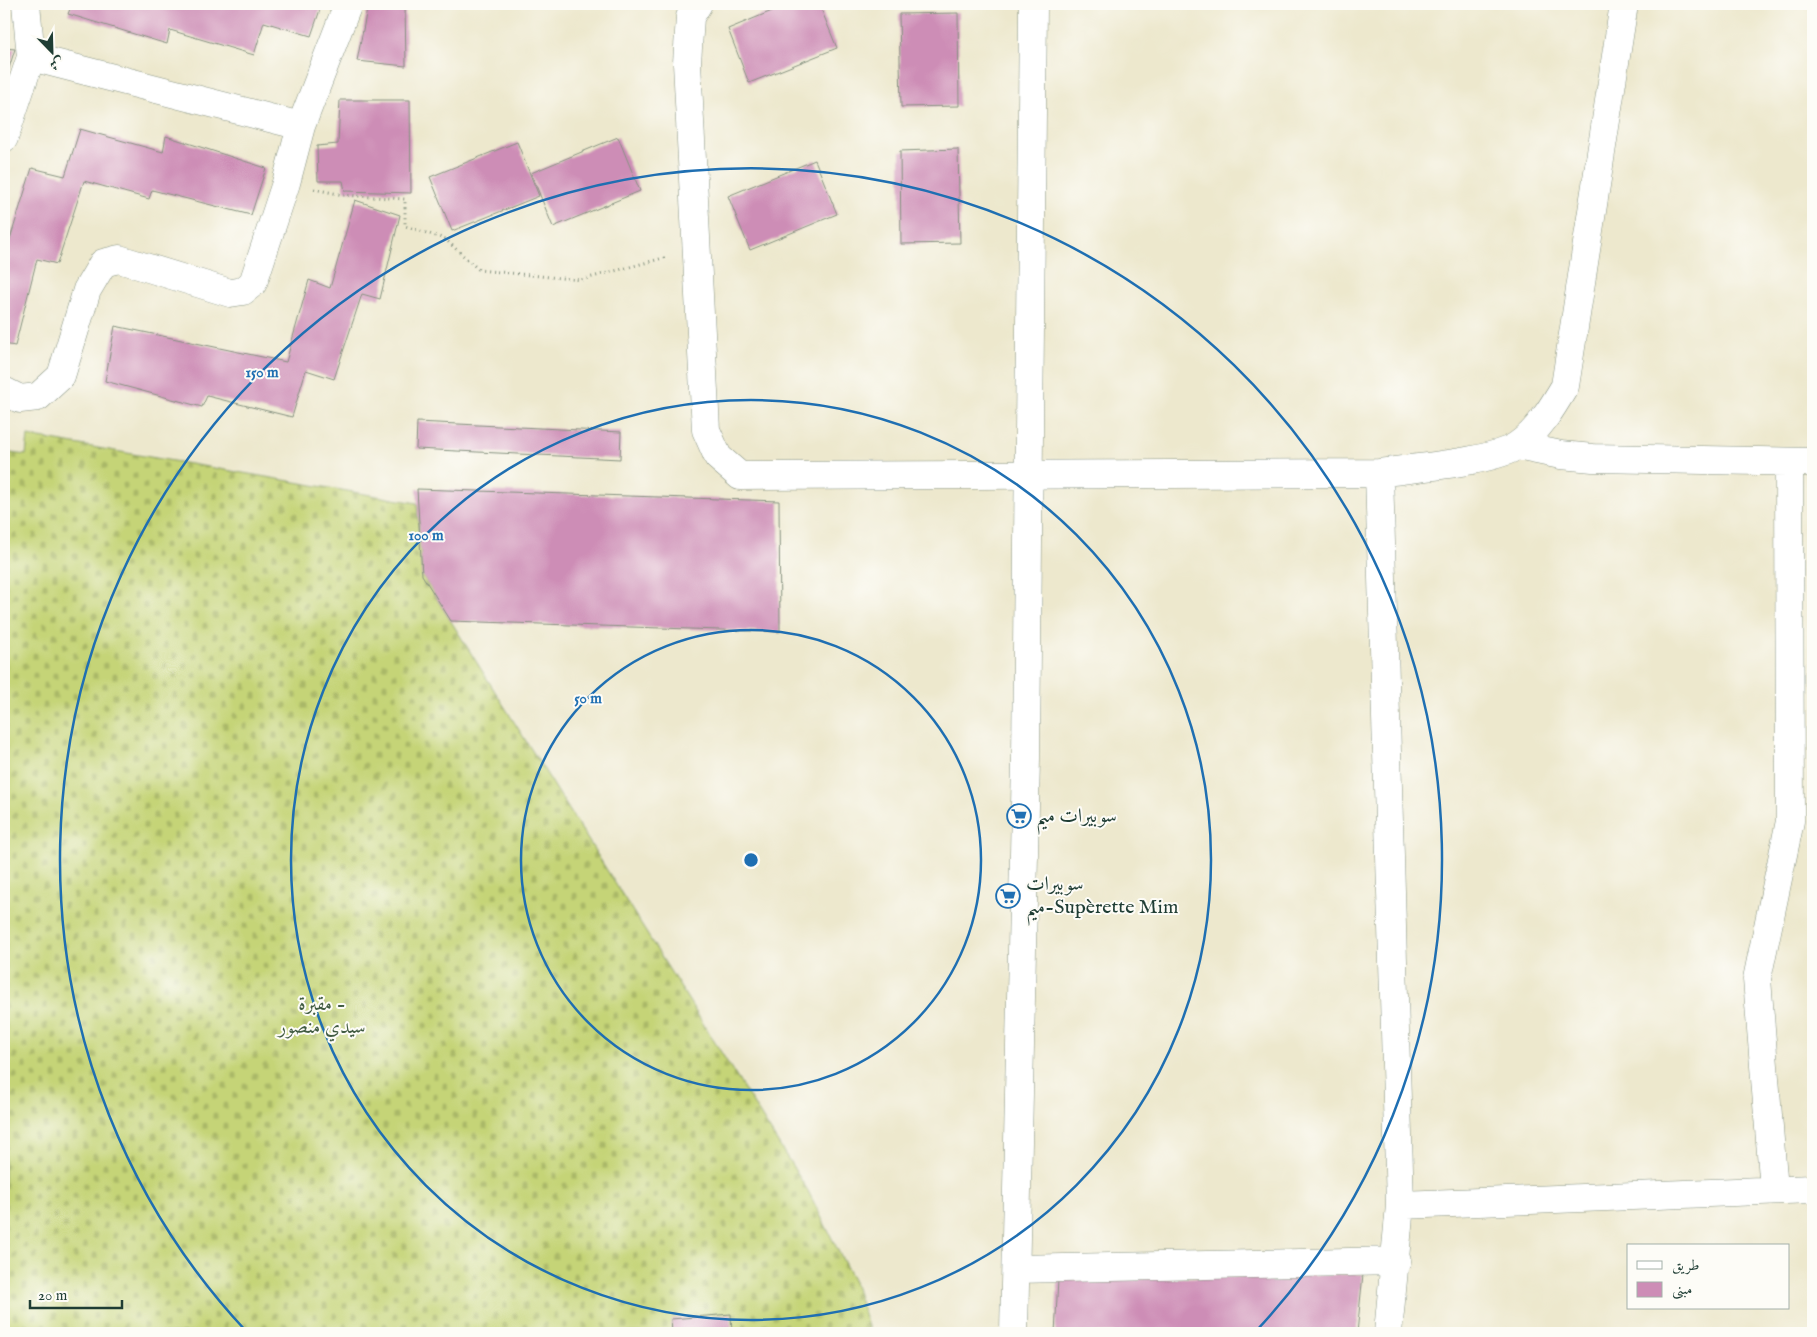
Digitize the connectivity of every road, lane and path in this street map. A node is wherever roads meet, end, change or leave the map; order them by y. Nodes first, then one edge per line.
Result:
1 (26, 4) edge
2 (348, 4) edge
3 (698, 4) edge
4 (1033, 4) edge
5 (1624, 4) edge
6 (31, 57) junction
7 (300, 126) junction
8 (4, 138) edge
9 (286, 183) junction
10 (698, 248) junction
11 (4, 391) edge
12 (1517, 446) junction
13 (1801, 462) edge
14 (1379, 473) junction
15 (1028, 475) junction
16 (1813, 1189) edge
17 (1774, 1190) junction
18 (1400, 1205) junction
19 (1397, 1261) junction
20 (1016, 1269) junction
21 (1014, 1333) edge
22 (1388, 1333) edge

1 - 6 street
2 - 7 street
3 - 10 street
4 - 15 street
5 - 12 street
6 - 7 street
6 - 8 street
7 - 9 street
9 - 10 path
9 - 11 street
10 - 15 street
12 - 13 street
12 - 14 street
13 - 17 street
14 - 15 street
14 - 18 street
15 - 20 street
16 - 17 street
17 - 18 street
18 - 19 street
19 - 20 street
19 - 22 street
20 - 21 street

